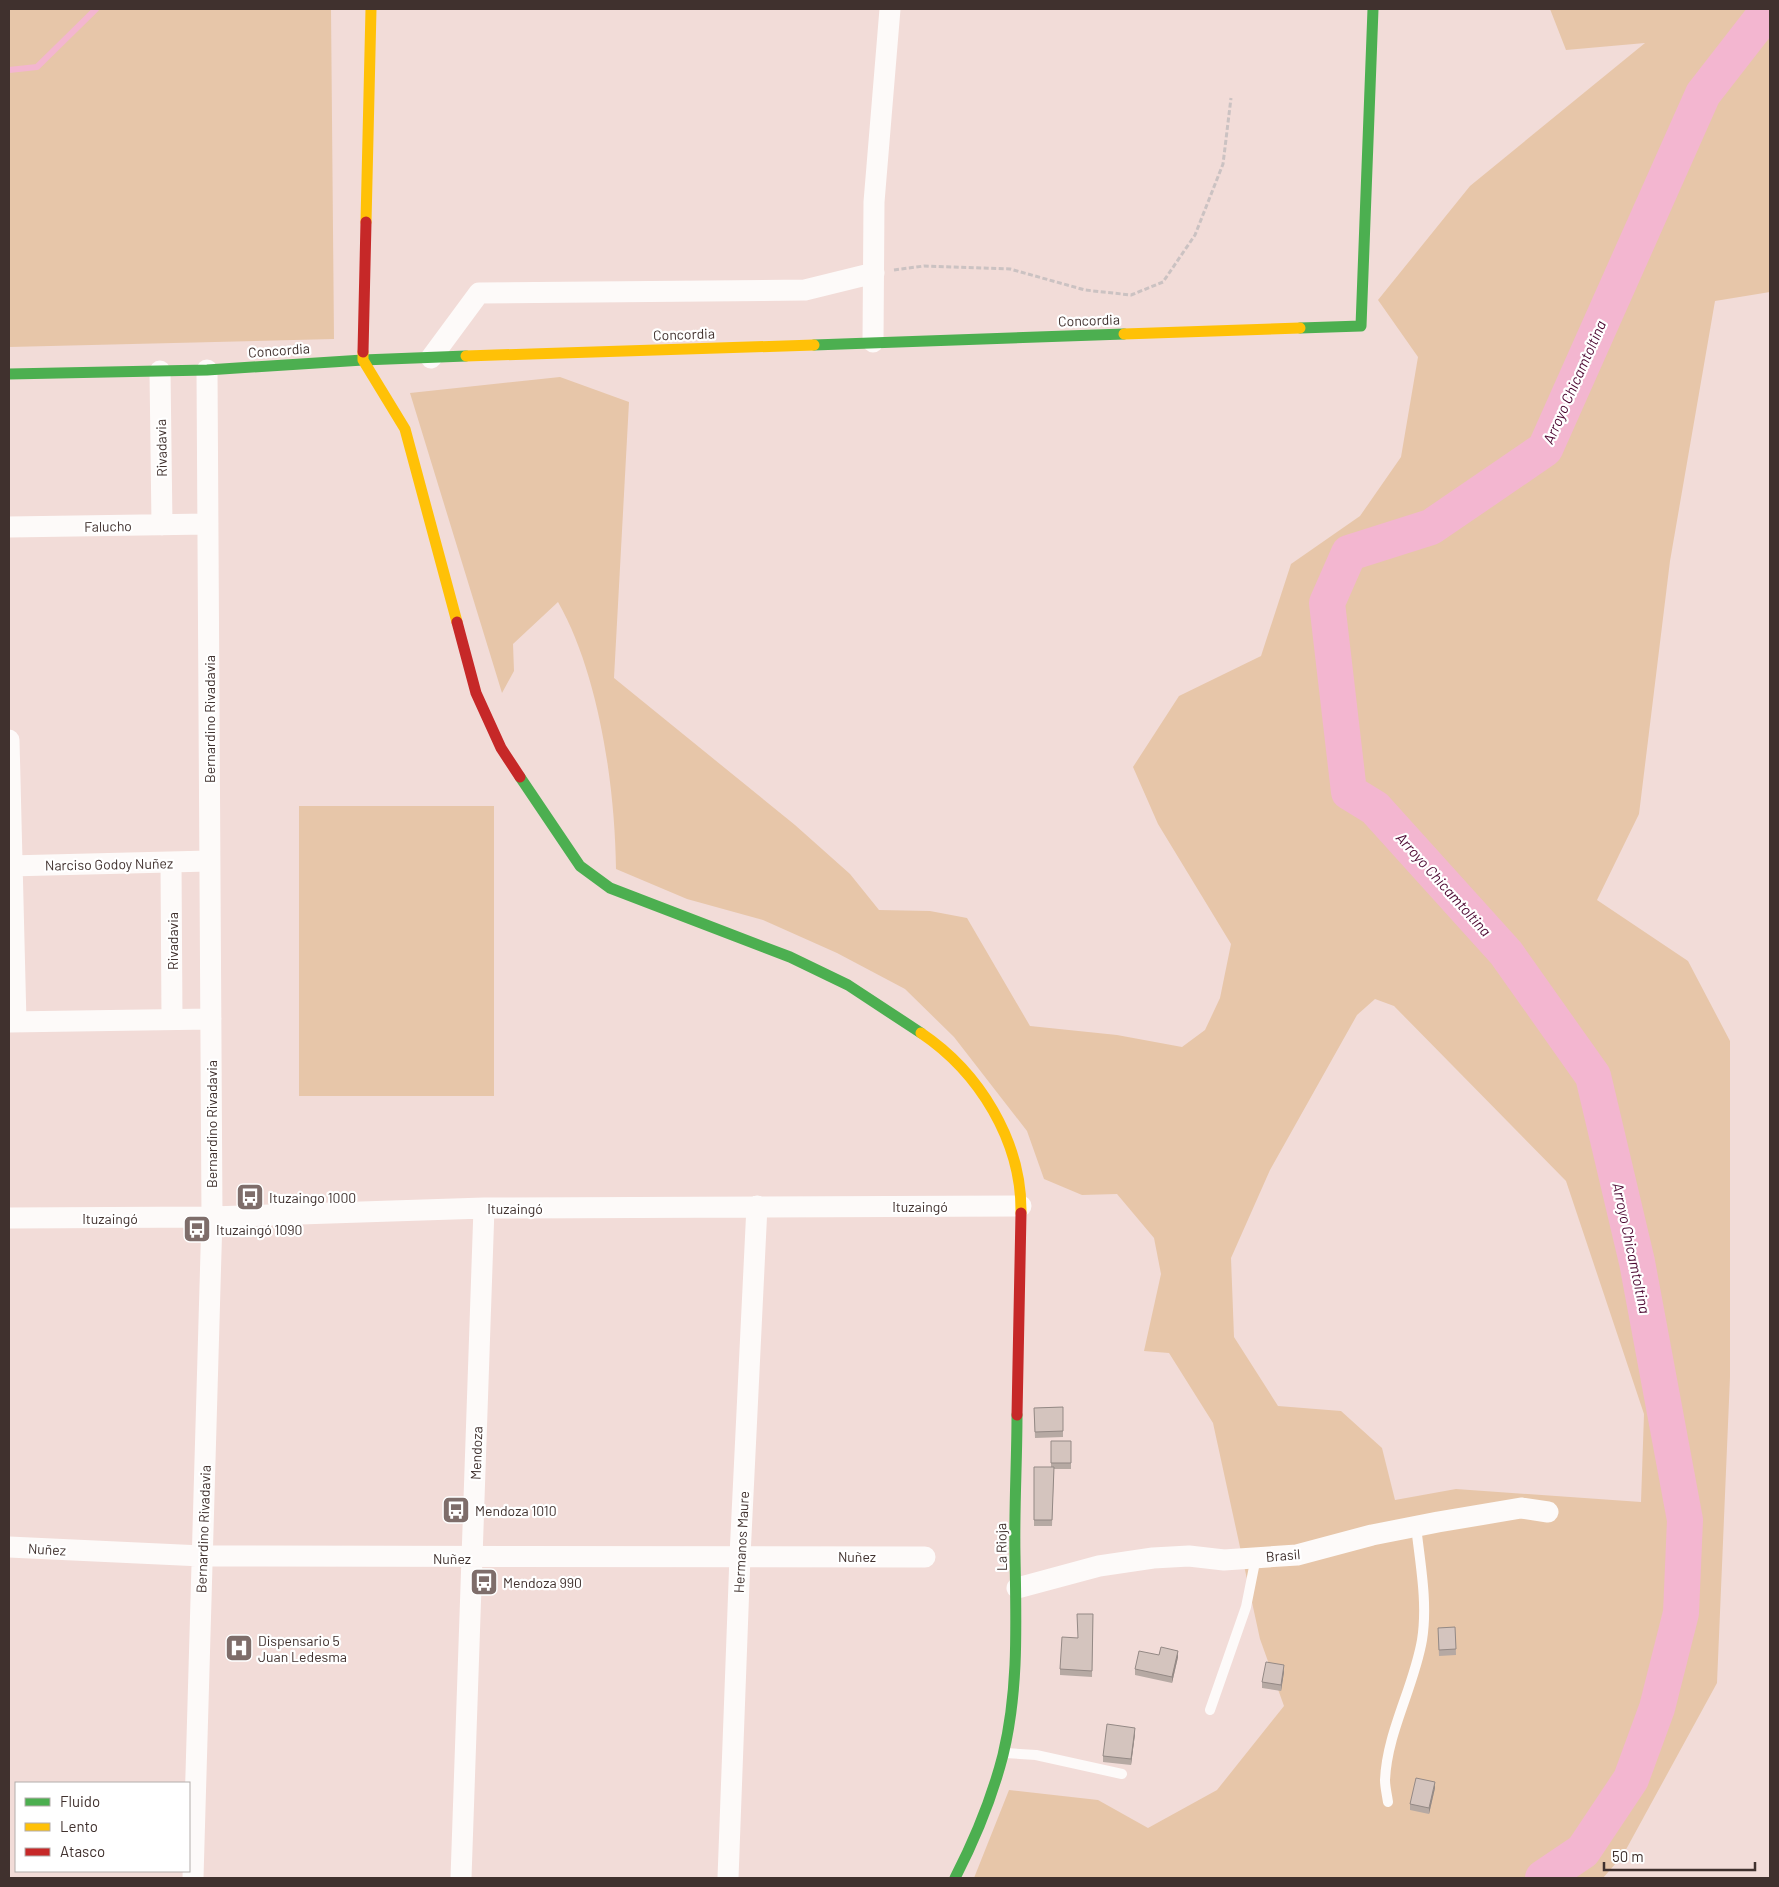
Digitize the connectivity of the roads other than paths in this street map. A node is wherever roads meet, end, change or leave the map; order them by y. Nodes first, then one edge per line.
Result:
1 (371, 9) edge
2 (890, 9) edge
3 (1373, 9) edge
4 (874, 273) junction
5 (873, 342) junction
6 (430, 358) junction
7 (363, 360) junction
8 (207, 370) junction
9 (160, 371) junction
10 (9, 374) edge
11 (208, 524) junction
12 (162, 525) junction
13 (9, 527) edge
14 (9, 740) edge
15 (210, 861) junction
16 (171, 862) junction
17 (10, 866) edge
18 (211, 1019) junction
19 (172, 1020) junction
20 (12, 1022) edge
21 (757, 1206) junction
22 (1021, 1206) junction
23 (484, 1208) junction
24 (212, 1217) junction
25 (9, 1218) edge
26 (1548, 1512) dead end
27 (1416, 1526) junction
28 (9, 1547) edge
29 (202, 1556) junction
30 (740, 1556) junction
31 (925, 1557) dead end
32 (1256, 1557) junction
33 (473, 1558) junction
34 (1017, 1588) junction
35 (1210, 1710) dead end
36 (1003, 1753) junction
37 (1122, 1774) dead end
38 (1388, 1802) dead end
39 (193, 1878) edge
40 (461, 1878) edge
41 (728, 1878) edge
42 (954, 1878) edge

1 - 7 street
2 - 4 street
3 - 5 street, Concordia
4 - 5 street
4 - 6 street
5 - 6 street, Concordia
6 - 7 street, Concordia
7 - 8 street, Concordia
7 - 22 street, La Rioja
8 - 9 street, Concordia
8 - 11 street, Bernardino Rivadavia
9 - 10 street, Concordia
9 - 12 street, Rivadavia
11 - 12 street, Falucho
11 - 15 street, Bernardino Rivadavia
12 - 13 street, Falucho
14 - 17 street
15 - 16 street, Narciso Godoy Nuñez
15 - 18 street, Bernardino Rivadavia
16 - 17 street, Narciso Godoy Nuñez
16 - 19 street, Rivadavia
17 - 20 street
18 - 19 street
18 - 24 street, Bernardino Rivadavia
19 - 20 street
21 - 22 street, Ituzaingó
21 - 23 street, Ituzaingó
21 - 30 street, Hermanos Maure
22 - 34 street, La Rioja
23 - 24 street, Ituzaingó
23 - 33 street, Mendoza
24 - 25 street, Ituzaingó
24 - 29 street, Bernardino Rivadavia
26 - 27 street, Brasil
27 - 32 street, Brasil
27 - 38 lane
28 - 29 street, Nuñez
29 - 33 street, Nuñez
29 - 39 street, Bernardino Rivadavia
30 - 31 street, Nuñez
30 - 33 street, Nuñez
30 - 41 street, Hermanos Maure
32 - 34 street, Brasil
32 - 35 lane
33 - 40 street, Mendoza
34 - 36 street, La Rioja
36 - 37 lane
36 - 42 street, La Rioja

